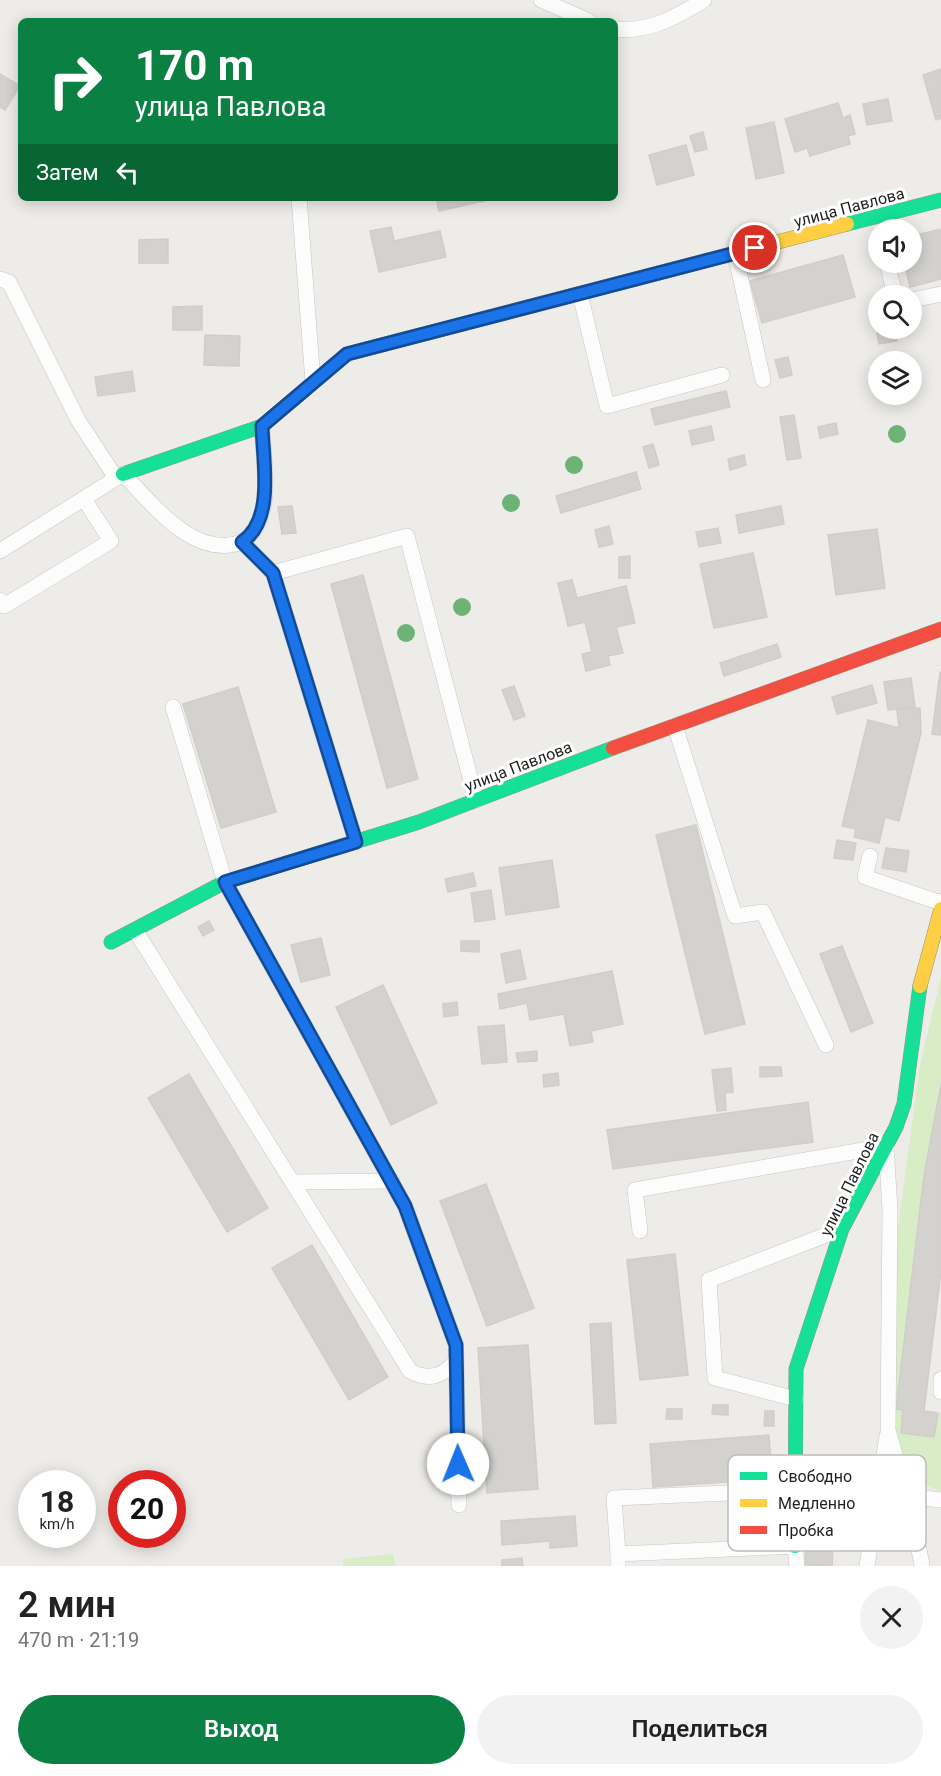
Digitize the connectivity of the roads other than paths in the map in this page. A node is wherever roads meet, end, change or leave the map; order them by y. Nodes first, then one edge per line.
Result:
1 (541, 0) edge
2 (704, 0) edge
3 (582, 18) edge
4 (618, 29) edge
5 (941, 200) edge
6 (299, 201) edge
7 (890, 219) edge
8 (868, 225) edge
9 (735, 254) junction
10 (0, 279) edge
11 (580, 294) junction
12 (941, 294) edge
13 (922, 298) edge
14 (722, 375) dead end
15 (763, 380) dead end
16 (313, 382) junction
17 (262, 426) junction
18 (119, 476) junction
19 (84, 499) junction
20 (242, 542) junction
21 (0, 551) edge
22 (273, 573) junction
23 (0, 600) edge
24 (941, 629) edge
25 (173, 707) dead end
26 (675, 726) junction
27 (476, 800) junction
28 (356, 842) junction
29 (870, 856) dead end
30 (225, 882) junction
31 (941, 903) edge
32 (941, 909) edge
33 (135, 930) junction
34 (111, 942) dead end
35 (826, 1045) dead end
36 (886, 1146) junction
37 (392, 1181) junction
38 (293, 1182) junction
39 (842, 1229) junction
40 (640, 1231) dead end
41 (456, 1360) junction
42 (941, 1379) edge
43 (941, 1392) edge
44 (796, 1399) junction
45 (888, 1430) junction
46 (795, 1455) edge
47 (884, 1455) edge
48 (895, 1455) edge
49 (728, 1493) edge
50 (926, 1498) edge
51 (941, 1500) edge
52 (459, 1505) dead end
53 (732, 1551) edge
54 (796, 1551) edge
55 (869, 1551) edge
56 (919, 1551) edge
57 (618, 1560) edge
58 (922, 1564) dead end
59 (797, 1566) edge
60 (867, 1566) edge

1 - 3 lane
2 - 4 lane
5 - 7 street, улица Павлова
6 - 16 lane
8 - 9 street, улица Павлова
9 - 11 street, улица Павлова
9 - 15 lane
10 - 18 lane
11 - 14 lane
11 - 16 street, улица Павлова
12 - 13 lane
16 - 17 street
17 - 18 street
17 - 20 lane
18 - 19 lane
18 - 20 lane
19 - 21 lane
19 - 23 lane
20 - 22 lane
22 - 27 lane
22 - 28 lane
24 - 26 street, улица Павлова
25 - 30 lane
26 - 27 street, улица Павлова
26 - 35 lane
27 - 28 street, улица Павлова
28 - 30 street, улица Павлова
29 - 31 lane
30 - 33 street, улица Павлова
30 - 37 lane
32 - 36 street, улица Павлова
33 - 34 street, улица Павлова
33 - 38 lane
36 - 39 street, улица Павлова
36 - 40 lane
36 - 45 lane
37 - 38 lane
37 - 41 lane
38 - 41 lane
39 - 44 street, улица Павлова
39 - 44 lane
41 - 52 lane
42 - 43 lane
44 - 46 street, улица Павлова
45 - 47 lane
45 - 48 lane
49 - 57 lane
50 - 51 lane
53 - 57 lane
54 - 59 lane
55 - 60 lane
56 - 58 lane

